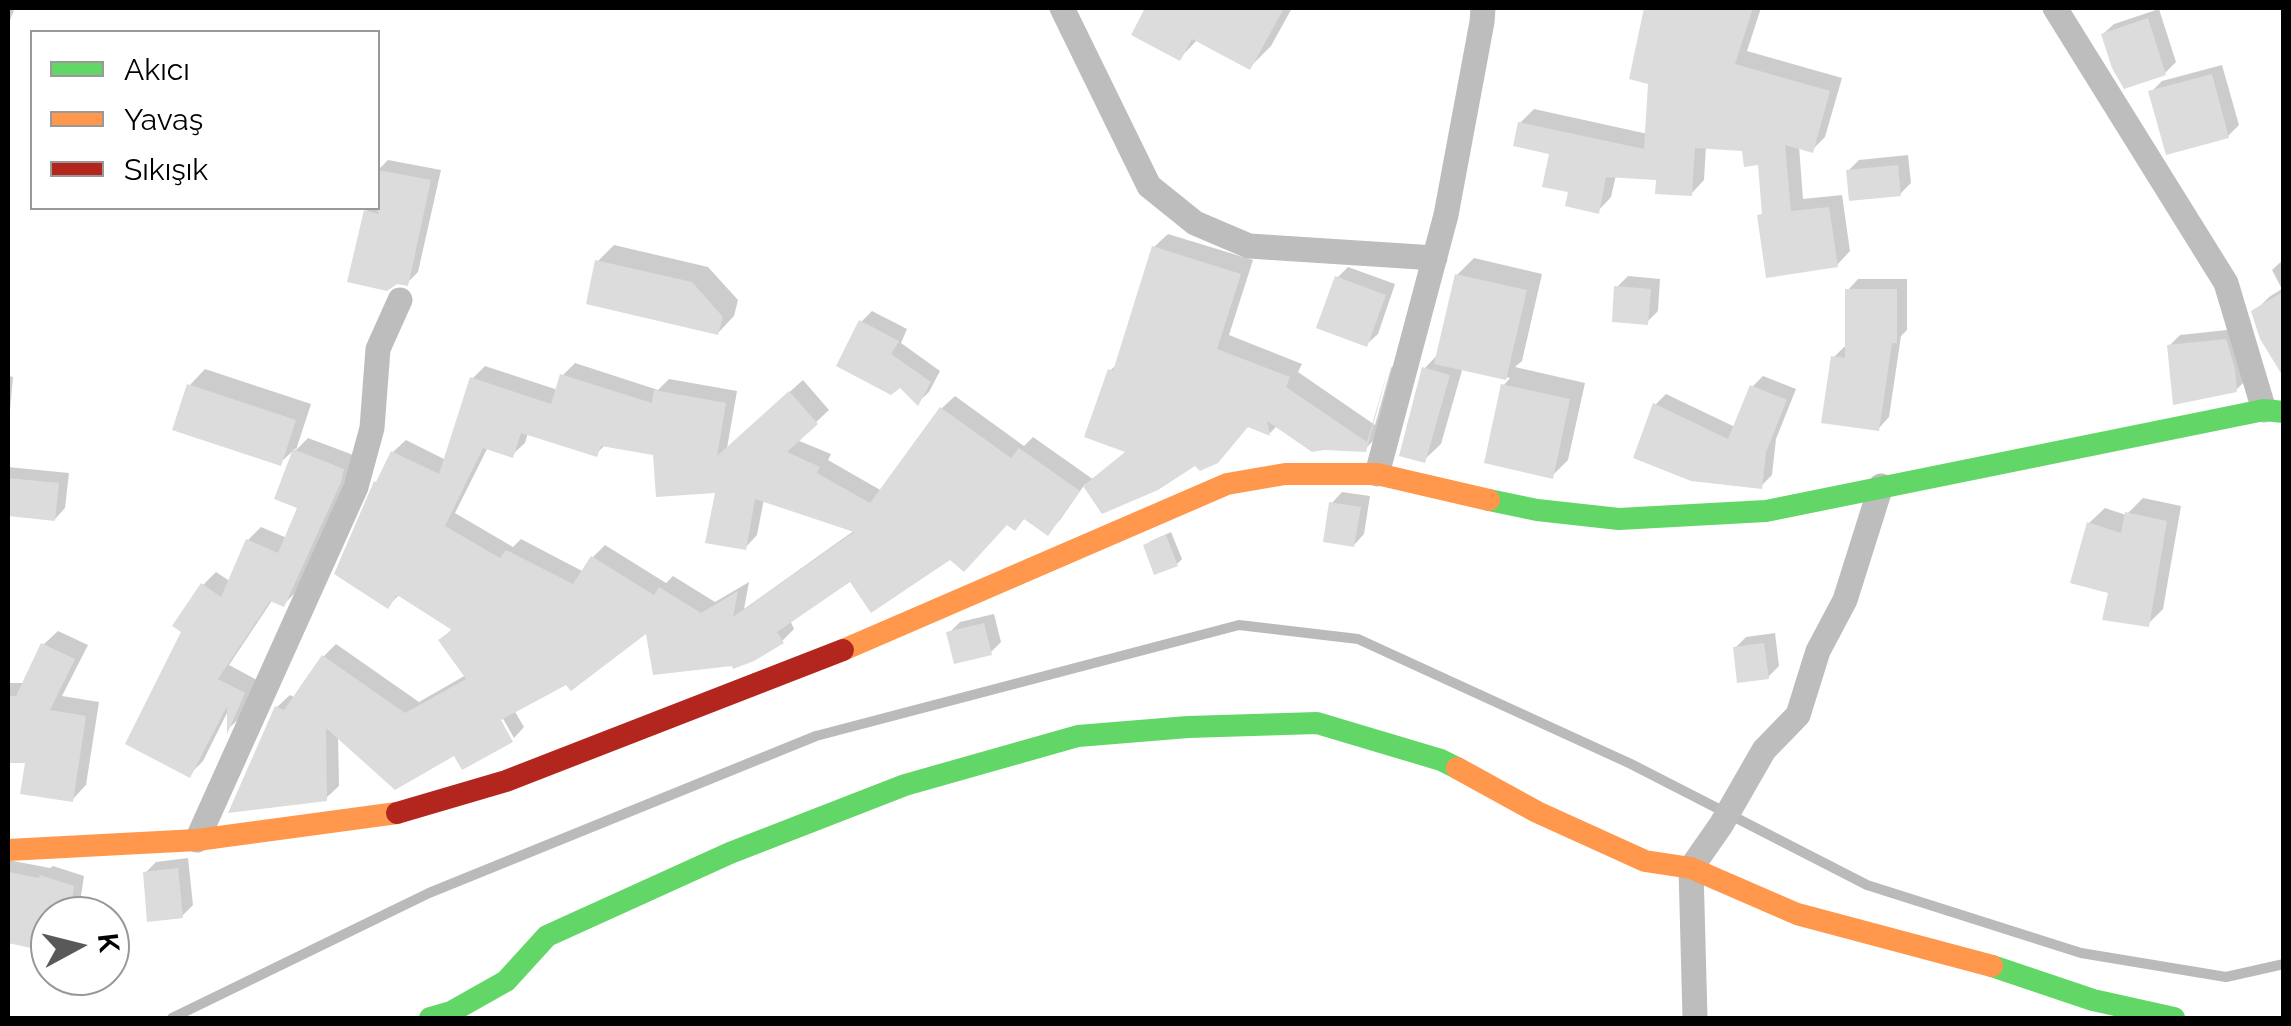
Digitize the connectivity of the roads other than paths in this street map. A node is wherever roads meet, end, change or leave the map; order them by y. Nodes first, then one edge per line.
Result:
1 (1062, 8) edge
2 (1483, 8) edge
3 (2055, 8) edge
4 (1434, 258) junction
5 (400, 300) dead end
6 (2274, 411) edge
7 (1376, 474) junction
8 (1881, 486) junction
9 (197, 840) junction
10 (8, 850) edge
11 (1691, 868) junction
12 (430, 1018) edge
13 (1694, 1018) edge
14 (2174, 1018) edge

1 - 4 street
2 - 4 street
3 - 6 street
4 - 7 street
5 - 9 street
6 - 8 street
7 - 8 street
7 - 9 street
8 - 11 street
9 - 10 street
11 - 12 street
11 - 13 street
11 - 14 street

